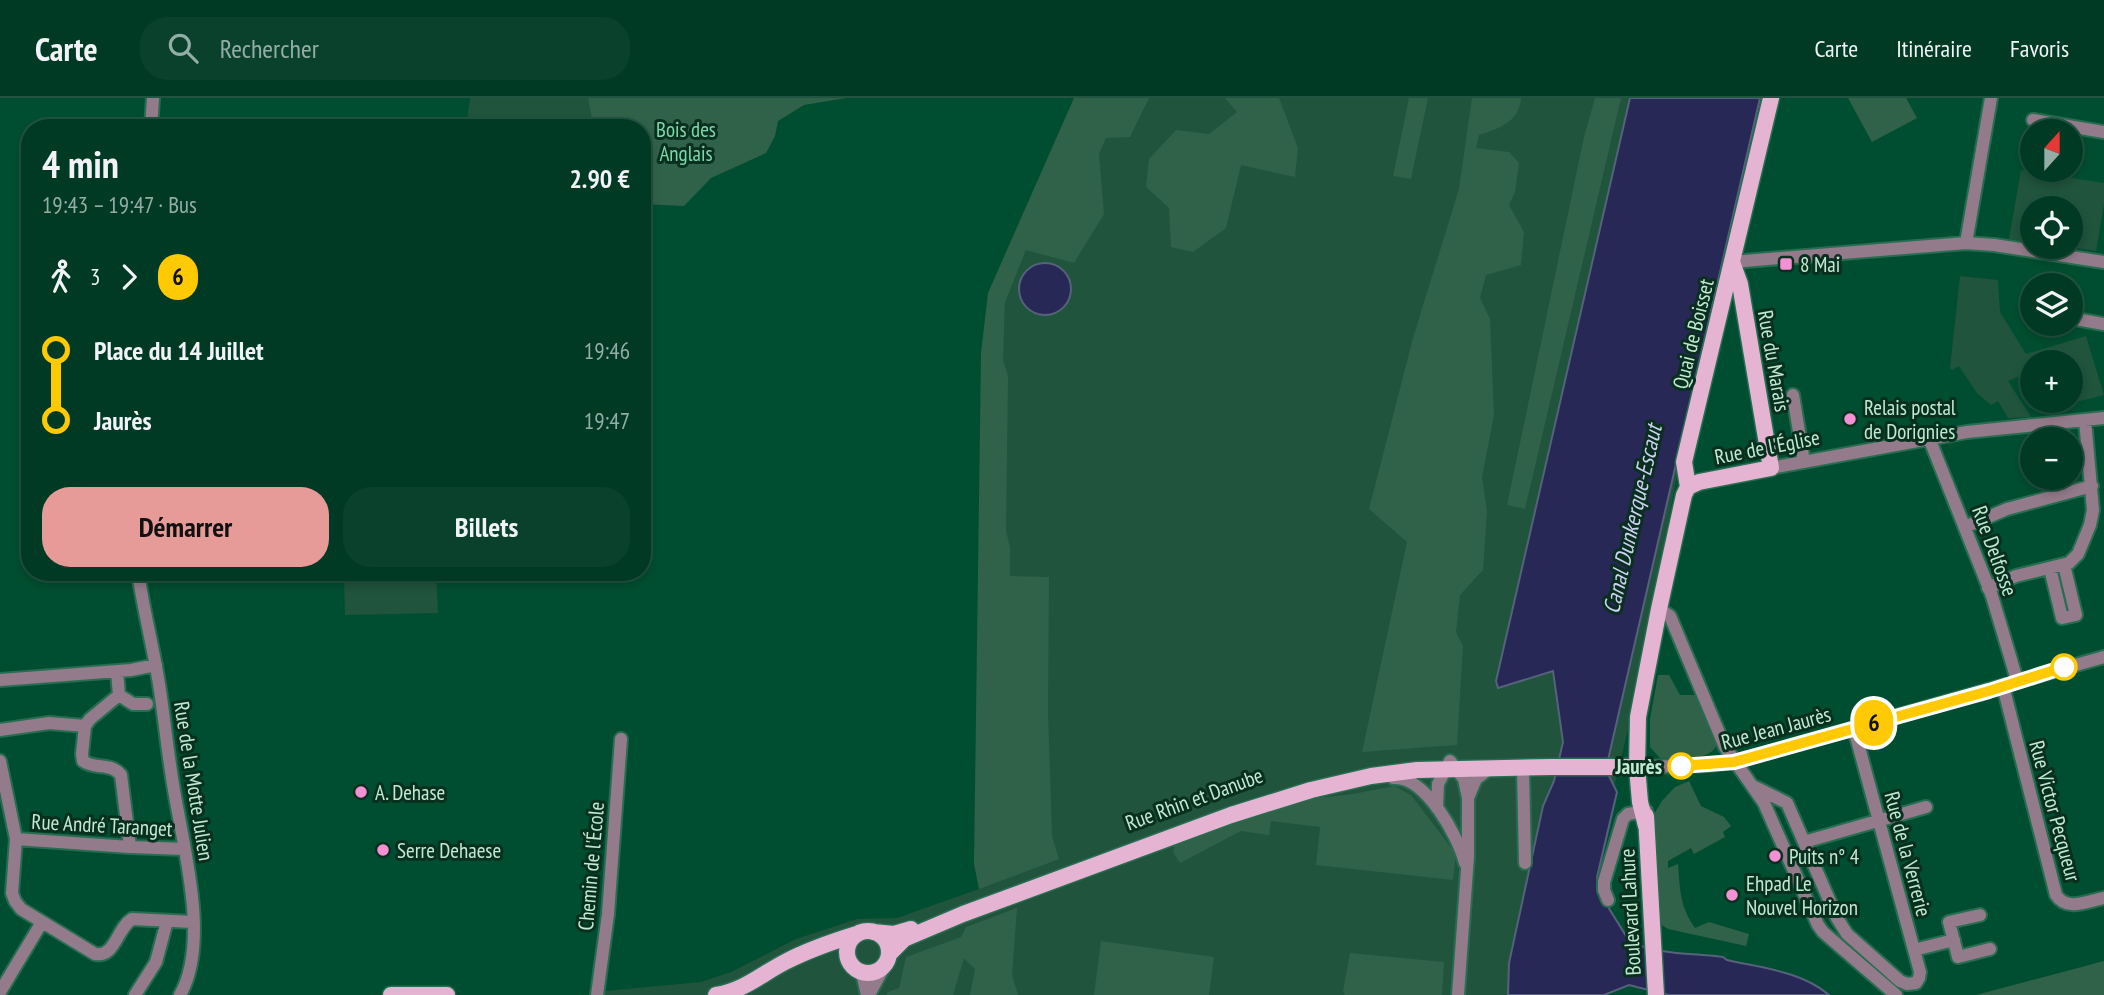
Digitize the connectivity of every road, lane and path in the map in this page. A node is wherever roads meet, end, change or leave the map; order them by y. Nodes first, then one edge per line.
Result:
1 (153, 98) edge
2 (1771, 98) edge
3 (1991, 98) edge
4 (152, 119) edge
5 (2083, 128) edge
6 (2104, 132) edge
7 (1966, 243) junction
8 (1732, 262) junction
9 (2104, 262) edge
10 (2083, 320) edge
11 (2104, 324) edge
12 (1793, 395) dead end
13 (2104, 418) edge
14 (2085, 420) junction
15 (1929, 438) junction
16 (1804, 462) junction
17 (1771, 468) junction
18 (2092, 486) junction
19 (1689, 487) junction
20 (1965, 527) junction
21 (2064, 565) junction
22 (2050, 568) junction
23 (140, 581) edge
24 (1988, 587) junction
25 (1659, 609) junction
26 (2104, 657) edge
27 (156, 665) junction
28 (117, 672) junction
29 (0, 680) edge
30 (2017, 680) junction
31 (2003, 686) junction
32 (119, 695) junction
33 (147, 704) dead end
34 (85, 726) junction
35 (1854, 729) junction
36 (0, 730) edge
37 (621, 739) dead end
38 (0, 761) edge
39 (1734, 762) junction
40 (1451, 766) junction
41 (1547, 767) junction
42 (1641, 767) junction
43 (1489, 769) junction
44 (1523, 769) junction
45 (1349, 781) junction
46 (1755, 788) junction
47 (1468, 798) junction
48 (1926, 807) dead end
49 (1437, 808) junction
50 (1645, 816) junction
51 (1880, 820) junction
52 (16, 839) junction
53 (1804, 842) junction
54 (131, 848) junction
55 (185, 849) junction
56 (1525, 863) dead end
57 (1466, 874) junction
58 (2104, 898) edge
59 (1608, 900) dead end
60 (1980, 915) dead end
61 (167, 921) junction
62 (42, 922) junction
63 (193, 922) junction
64 (865, 933) junction
65 (1954, 940) junction
66 (1990, 949) dead end
67 (1914, 950) junction
68 (805, 952) junction
69 (847, 956) junction
70 (887, 960) junction
71 (862, 972) junction
72 (2, 984) edge
73 (135, 995) edge
74 (180, 995) edge
75 (391, 995) edge
76 (447, 995) edge
77 (597, 995) edge
78 (716, 995) edge
79 (868, 995) edge
80 (1458, 995) edge
81 (1656, 995) edge
82 (1896, 995) edge

1 - 4 street
2 - 8 main road, Quai de Boisset
3 - 7 street
5 - 6 street
7 - 8 street
7 - 9 street
8 - 17 main road, Rue du Marais
8 - 19 main road, Quai de Boisset
10 - 11 street
12 - 16 street
13 - 14 street, Rue de l'Église
14 - 15 street, Rue de l'Église
14 - 18 street
15 - 16 street, Rue de l'Église
15 - 20 street, Rue Delfosse
16 - 17 street, Rue de l'Église
17 - 19 main road, Rue de l'Église
18 - 20 street
18 - 21 street
19 - 25 main road, Quai de Boisset
20 - 24 street, Rue Delfosse
21 - 22 street
21 - 22 street
22 - 24 street
23 - 27 street, Rue de la Motte Julien
24 - 30 street, Rue Delfosse
25 - 39 street
25 - 42 main road, Quai de Boisset
26 - 30 street, Rue Jean Jaurès
27 - 28 street
27 - 55 street, Rue de la Motte Julien
28 - 29 street
28 - 32 street
30 - 31 street, Rue Jean Jaurès
31 - 35 street, Rue Jean Jaurès
31 - 58 street, Rue Victor Pecqueur
32 - 33 street
32 - 34 street
34 - 36 street
34 - 54 street
35 - 39 street, Rue Jean Jaurès
35 - 51 street, Rue de la Verrerie
37 - 77 street, Chemin de l'École
38 - 52 street
39 - 42 street, Rue Jean Jaurès
39 - 46 street
40 - 41 main road, Rue Rhin et Danube
40 - 43 main road, Rue Rhin et Danube
40 - 45 main road, Rue Rhin et Danube
40 - 47 street
40 - 49 street
40 - 64 main road, Rue Rhin et Danube
41 - 42 main road, Rue Jean Jaurès
41 - 44 main road, Rue Rhin et Danube
42 - 50 main road, Boulevard Lahure
43 - 44 main road, Rue Rhin et Danube
43 - 47 street
44 - 56 street
45 - 49 street
45 - 70 main road, Rue Rhin et Danube
46 - 53 street
46 - 82 street
47 - 57 street
48 - 51 street
49 - 57 street
50 - 59 street
50 - 81 main road, Boulevard Lahure
51 - 53 street
51 - 67 street, Rue de la Verrerie
52 - 54 street, Rue André Taranget
52 - 62 street
53 - 67 street, Rue de la Verrerie
54 - 55 street, Rue André Taranget
55 - 63 street, Rue de la Motte Julien
57 - 80 street
60 - 65 street
61 - 62 street
61 - 63 street
61 - 73 street
62 - 72 street
63 - 74 street, Rue de la Motte Julien
64 - 68 main road, Rue Rhin et Danube
64 - 69 main road
64 - 70 main road
65 - 66 street
65 - 67 street
68 - 69 main road
68 - 78 main road, Rue Rhin et Danube
69 - 71 main road
70 - 71 main road
70 - 79 street
71 - 79 street
75 - 76 main road

